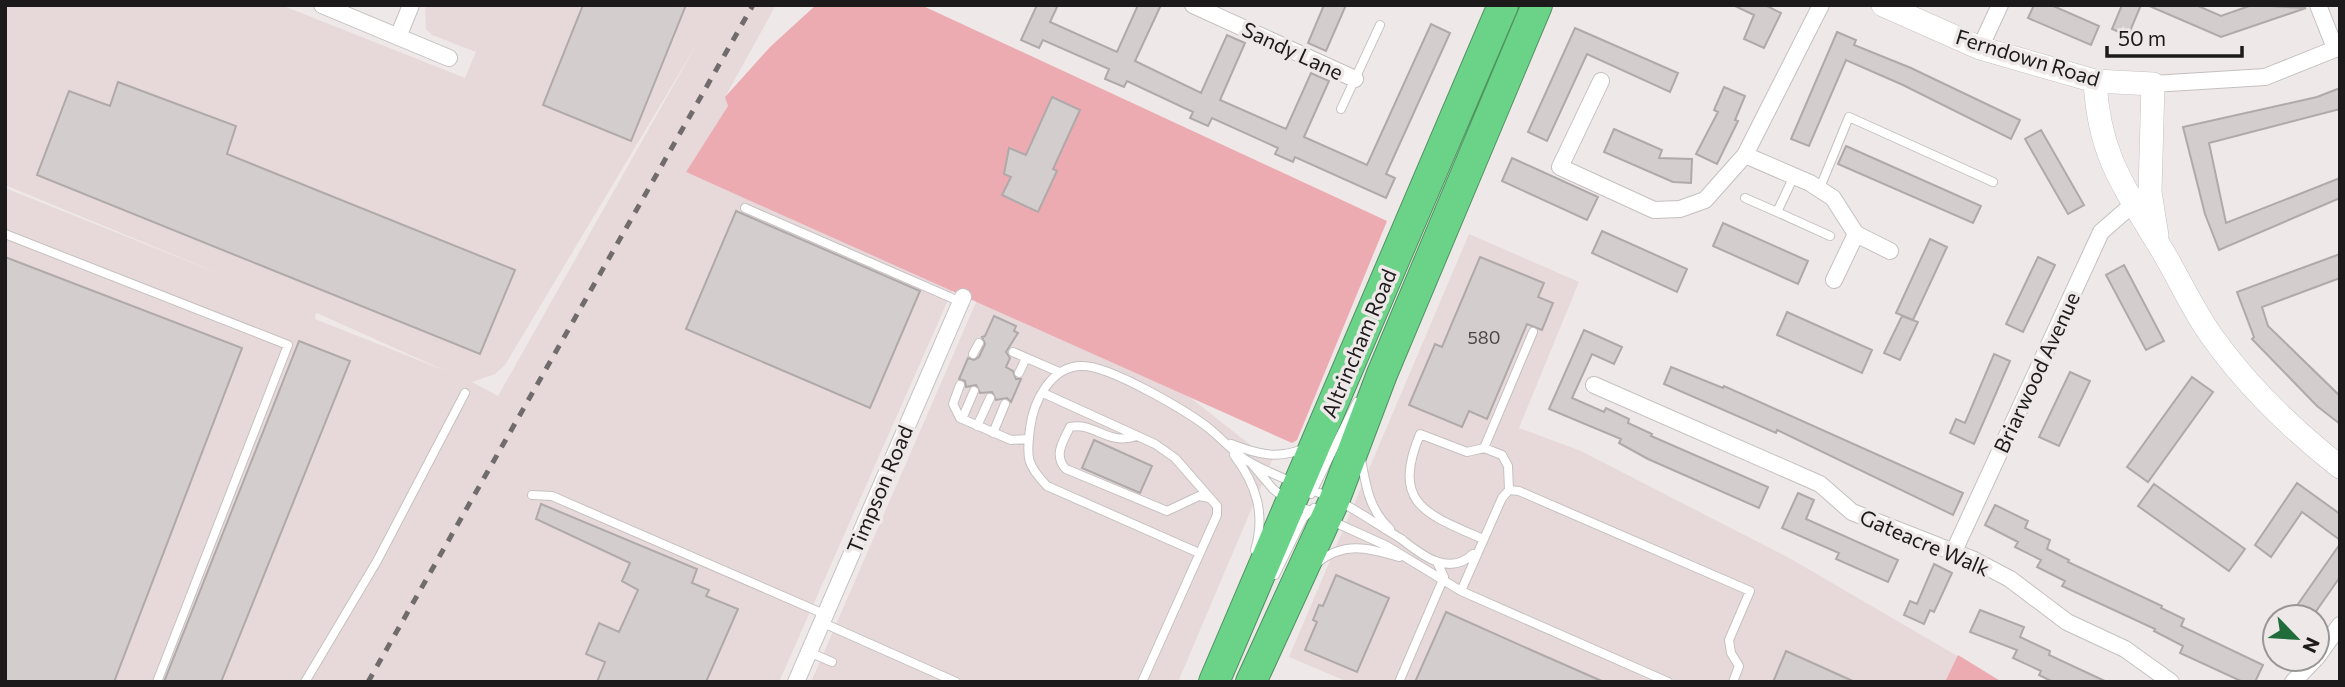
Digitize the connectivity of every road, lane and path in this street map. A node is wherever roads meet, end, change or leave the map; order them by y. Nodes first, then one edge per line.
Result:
1 (322, 5) edge
2 (411, 5) edge
3 (1193, 5) edge
4 (1503, 5) edge
5 (1537, 5) edge
6 (1821, 5) edge
7 (1883, 5) edge
8 (2000, 5) edge
9 (2318, 5) edge
10 (1380, 25) dead end
11 (398, 37) junction
12 (1980, 48) junction
13 (2337, 48) edge
14 (449, 58) dead end
15 (1355, 79) junction
16 (1601, 81) dead end
17 (2095, 81) junction
18 (2153, 84) junction
19 (1341, 109) dead end
20 (1745, 155) junction
21 (1794, 176) junction
22 (1993, 181) dead end
23 (1819, 190) junction
24 (2141, 197) junction
25 (1745, 198) dead end
26 (745, 208) dead end
27 (1777, 212) junction
28 (5, 234) edge
29 (1856, 234) junction
30 (1830, 236) dead end
31 (1890, 251) dead end
32 (1834, 280) dead end
33 (962, 300) joint
34 (1533, 332) dead end
35 (979, 343) dead end
36 (1013, 352) dead end
37 (973, 354) dead end
38 (1026, 358) junction
39 (1059, 372) junction
40 (1019, 373) dead end
41 (1382, 374) junction
42 (960, 385) dead end
43 (1594, 385) dead end
44 (974, 391) dead end
45 (465, 393) dead end
46 (1043, 393) junction
47 (989, 398) dead end
48 (1005, 404) dead end
49 (962, 419) junction
50 (977, 426) junction
51 (993, 433) junction
52 (1360, 435) junction
53 (1138, 436) junction
54 (1029, 439) junction
55 (1317, 441) junction
56 (1225, 442) junction
57 (1484, 447) junction
58 (1251, 463) junction
59 (2340, 467) edge
60 (1509, 490) junction
61 (532, 495) dead end
62 (1209, 498) junction
63 (1312, 502) junction
64 (1483, 539) junction
65 (1402, 540) junction
66 (1478, 549) junction
67 (1954, 551) junction
68 (1199, 553) junction
69 (1254, 555) dead end
70 (1412, 561) junction
71 (1437, 562) junction
72 (1251, 568) dead end
73 (1300, 576) junction
74 (1442, 580) junction
75 (1461, 590) junction
76 (823, 618) junction
77 (1240, 618) junction
78 (809, 652) junction
79 (832, 663) dead end
80 (157, 682) edge
81 (305, 682) edge
82 (796, 682) edge
83 (956, 682) edge
84 (1142, 682) edge
85 (1214, 682) edge
86 (1251, 682) edge
87 (1399, 682) edge
88 (1668, 682) edge
89 (1733, 682) edge
90 (2171, 682) edge

1 - 11 street
2 - 11 street
3 - 15 street, Sandy Lane
4 - 55 highway, Altrincham Road
5 - 41 highway, Altrincham Road
6 - 20 street
7 - 12 main road, Ferndown Road
8 - 12 street
9 - 13 street
10 - 15 lane, Sandy Lane
11 - 14 street
12 - 17 main road, Ferndown Road
13 - 18 street, Ferndown Road
15 - 19 lane, Sandy Lane
16 - 20 street
17 - 18 main road, Ferndown Road
17 - 24 main road
18 - 24 main road
20 - 21 street
21 - 23 street
21 - 27 lane
22 - 23 lane
23 - 29 street
24 - 59 main road
24 - 67 street, Briarwood Avenue
25 - 27 lane
26 - 33 lane
27 - 30 lane
28 - 80 lane
29 - 31 street
29 - 32 street
33 - 76 street, Timpson Road
34 - 57 lane
35 - 37 lane
36 - 38 lane
38 - 39 lane
38 - 40 lane
39 - 46 lane
39 - 56 lane
41 - 52 highway, Altrincham Road
41 - 63 lane
42 - 49 lane
43 - 67 street, Gateacre Walk
44 - 49 lane
45 - 81 lane
46 - 53 lane
46 - 54 lane
47 - 50 lane
48 - 51 lane
49 - 50 lane
50 - 51 lane
51 - 54 lane
52 - 63 highway, Altrincham Road
52 - 65 lane
53 - 62 lane
53 - 62 lane
54 - 68 lane
55 - 56 lane
55 - 63 highway, Altrincham Road
56 - 58 lane
56 - 69 lane
57 - 60 lane
57 - 64 lane
58 - 63 lane
58 - 63 lane
60 - 64 lane
60 - 89 lane
61 - 76 lane
62 - 68 lane
63 - 65 lane
63 - 70 lane
63 - 73 highway, Altrincham Road
63 - 77 highway, Altrincham Road
64 - 66 lane
65 - 71 lane
66 - 71 lane
66 - 75 lane
67 - 90 street, Gateacre Walk
68 - 84 lane
70 - 73 lane
70 - 74 lane
71 - 74 lane
72 - 77 lane
73 - 86 highway, Altrincham Road
74 - 75 lane
74 - 87 lane
75 - 88 lane
76 - 78 street, Timpson Road
76 - 83 lane
77 - 85 highway, Altrincham Road
78 - 79 lane
78 - 82 street, Timpson Road

